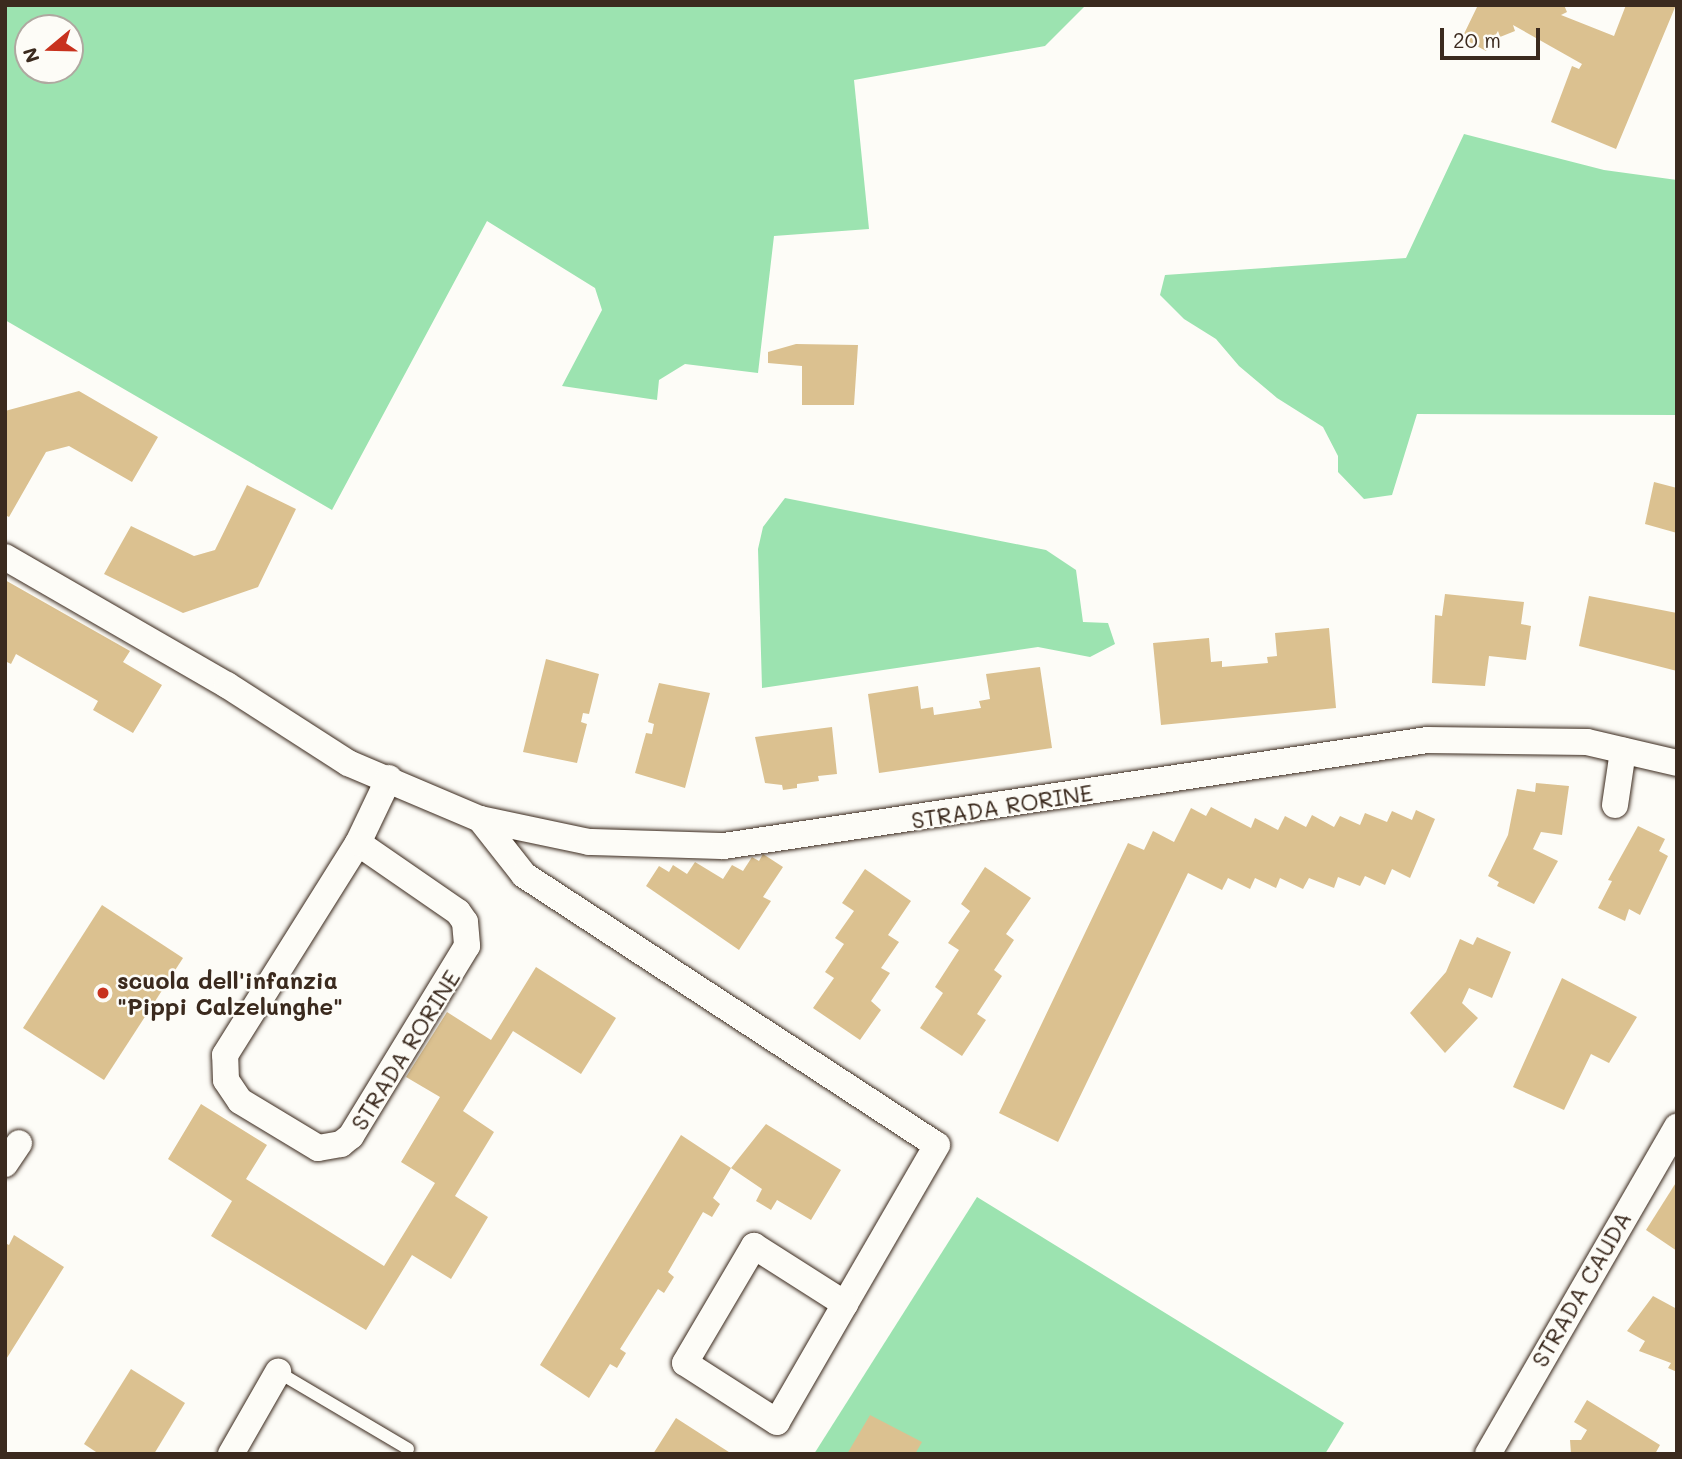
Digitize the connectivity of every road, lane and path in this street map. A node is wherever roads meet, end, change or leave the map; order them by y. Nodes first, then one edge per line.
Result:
1 (5, 557) edge
2 (1623, 751) junction
3 (1677, 763) edge
4 (389, 778) junction
5 (1615, 805) dead end
6 (480, 819) junction
7 (358, 843) junction
8 (1677, 1126) edge
9 (845, 1304) junction
10 (278, 1372) joint
11 (408, 1449) dead end
12 (230, 1454) edge
13 (1488, 1454) edge

1 - 4 street, STRADA RORINE
2 - 3 street, STRADA RORINE
2 - 5 street
2 - 6 street, STRADA RORINE
4 - 6 street, STRADA RORINE
4 - 7 street, STRADA RORINE
6 - 9 street
7 - 7 street, STRADA RORINE
8 - 13 street, STRADA CAUDA
9 - 9 street
10 - 11 lane
10 - 12 street

